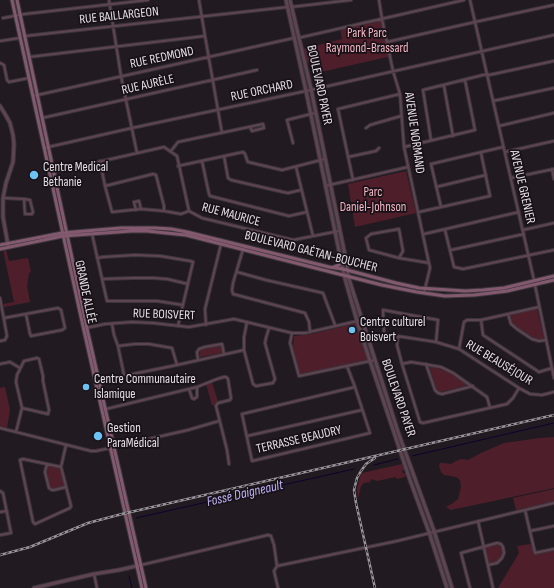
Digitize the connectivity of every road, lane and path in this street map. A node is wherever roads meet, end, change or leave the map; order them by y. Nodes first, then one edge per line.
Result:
1 (12, 0) edge
2 (17, 0) edge
3 (109, 0) edge
4 (148, 0) edge
5 (200, 0) edge
6 (286, 0) edge
7 (290, 0) edge
8 (351, 0) edge
9 (379, 0) edge
10 (464, 0) edge
11 (470, 0) edge
12 (110, 4) junction
13 (554, 5) edge
14 (289, 7) junction
15 (20, 14) junction
16 (16, 16) junction
17 (202, 16) junction
18 (1, 18) edge
19 (382, 19) junction
20 (475, 22) junction
21 (113, 26) junction
22 (554, 35) edge
23 (25, 36) junction
24 (205, 36) junction
25 (20, 38) junction
26 (294, 38) junction
27 (298, 38) junction
28 (0, 41) edge
29 (387, 42) junction
30 (116, 47) junction
31 (482, 51) junction
32 (30, 57) junction
33 (209, 57) junction
34 (554, 61) edge
35 (0, 63) edge
36 (257, 70) dead end
37 (393, 71) junction
38 (487, 74) junction
39 (121, 76) junction
40 (29, 78) junction
41 (213, 79) junction
42 (465, 80) junction
43 (444, 85) junction
44 (554, 88) edge
45 (311, 90) junction
46 (306, 91) junction
47 (400, 94) junction
48 (37, 95) junction
49 (33, 96) junction
50 (125, 99) junction
51 (493, 101) junction
52 (0, 106) edge
53 (218, 110) junction
54 (316, 113) junction
55 (554, 114) edge
56 (311, 115) junction
57 (401, 116) junction
58 (42, 118) junction
59 (499, 126) junction
60 (250, 127) junction
61 (132, 128) junction
62 (366, 128) dead end
63 (222, 133) junction
64 (453, 136) junction
65 (431, 140) junction
66 (554, 141) edge
67 (293, 143) dead end
68 (49, 147) junction
69 (404, 147) junction
70 (503, 147) junction
71 (44, 148) junction
72 (379, 148) dead end
73 (171, 151) junction
74 (505, 152) junction
75 (136, 153) junction
76 (481, 153) junction
77 (224, 156) junction
78 (348, 158) junction
79 (325, 159) junction
80 (100, 161) junction
81 (202, 161) junction
82 (320, 161) junction
83 (178, 166) junction
84 (296, 166) junction
85 (408, 167) junction
86 (553, 169) edge
87 (54, 172) junction
88 (486, 175) junction
89 (511, 178) junction
90 (554, 179) edge
91 (353, 180) junction
92 (330, 185) junction
93 (105, 186) junction
94 (325, 186) junction
95 (436, 187) junction
96 (302, 190) junction
97 (3, 198) junction
98 (24, 200) junction
99 (441, 207) junction
100 (141, 209) junction
101 (136, 210) junction
102 (164, 211) junction
103 (189, 211) junction
104 (307, 212) junction
105 (419, 212) junction
106 (519, 212) junction
107 (1, 218) edge
108 (554, 223) edge
109 (446, 230) junction
110 (523, 230) junction
111 (339, 231) junction
112 (92, 232) junction
113 (335, 232) junction
114 (67, 234) junction
115 (424, 234) junction
116 (524, 234) junction
117 (63, 235) junction
118 (312, 236) junction
119 (222, 240) junction
120 (0, 245) edge
121 (8, 245) junction
122 (221, 245) junction
123 (244, 246) junction
124 (0, 249) edge
125 (243, 250) junction
126 (451, 250) junction
127 (554, 250) edge
128 (528, 255) junction
129 (97, 258) junction
130 (399, 258) junction
131 (341, 261) junction
132 (298, 262) junction
133 (430, 263) junction
134 (332, 267) junction
135 (343, 269) junction
136 (348, 271) junction
137 (237, 272) junction
138 (344, 275) junction
139 (348, 276) junction
140 (554, 276) edge
141 (102, 279) junction
142 (554, 280) edge
143 (535, 282) junction
144 (188, 284) junction
145 (426, 288) junction
146 (424, 293) junction
147 (355, 297) junction
148 (0, 298) edge
149 (350, 298) junction
150 (183, 305) junction
151 (539, 306) junction
152 (26, 314) junction
153 (508, 314) junction
154 (4, 318) junction
155 (362, 320) junction
156 (481, 320) junction
157 (357, 321) junction
158 (247, 322) junction
159 (112, 324) junction
160 (206, 325) junction
161 (178, 326) junction
162 (335, 326) junction
163 (269, 328) junction
164 (85, 329) junction
165 (310, 332) junction
166 (292, 333) junction
167 (384, 334) junction
168 (398, 336) junction
169 (368, 338) junction
170 (363, 339) junction
171 (546, 340) junction
172 (0, 341) edge
173 (436, 342) junction
174 (118, 346) junction
175 (459, 349) junction
176 (244, 350) junction
177 (224, 354) junction
178 (198, 360) junction
179 (375, 360) junction
180 (370, 361) junction
181 (0, 364) edge
182 (402, 364) junction
183 (426, 364) junction
184 (177, 365) junction
185 (347, 366) junction
186 (20, 368) junction
187 (552, 368) junction
188 (554, 378) edge
189 (473, 386) junction
190 (197, 387) junction
191 (355, 387) junction
192 (519, 388) junction
193 (189, 389) junction
194 (554, 392) edge
195 (22, 408) junction
196 (490, 408) junction
197 (106, 409) junction
198 (362, 410) junction
199 (219, 421) junction
200 (397, 427) junction
201 (0, 428) edge
202 (393, 428) junction
203 (16, 432) junction
204 (247, 436) junction
205 (66, 445) junction
206 (114, 447) junction
207 (110, 448) junction
208 (47, 464) junction
209 (229, 464) dead end
210 (61, 467) junction
211 (66, 488) junction
212 (0, 491) edge
213 (554, 503) edge
214 (525, 510) junction
215 (7, 511) junction
216 (0, 512) edge
217 (478, 521) junction
218 (554, 526) edge
219 (434, 531) junction
220 (429, 532) junction
221 (530, 532) junction
222 (0, 535) edge
223 (483, 547) junction
224 (554, 549) edge
225 (141, 565) junction
226 (488, 565) junction
227 (137, 566) junction
228 (277, 566) junction
229 (94, 574) junction
230 (34, 588) edge
231 (98, 588) edge
232 (142, 588) edge
233 (146, 588) edge
234 (278, 588) edge
235 (447, 588) edge
236 (452, 588) edge
237 (470, 588) edge
238 (493, 588) edge

1 - 16 main road, GRANDE ALLÉE
2 - 15 main road, GRANDE ALLÉE
3 - 12 street
4 - 12 street
5 - 17 street
6 - 14 street, BOULEVARD PAYER
7 - 14 street, BOULEVARD PAYER
8 - 14 street, RUE BAILLARGEON
9 - 19 street, AVENUE NORMAND
10 - 19 street
11 - 20 street, AVENUE GRENIER
12 - 15 street
12 - 21 street
13 - 20 street
14 - 17 street, RUE BAILLARGEON
14 - 26 street, BOULEVARD PAYER
14 - 27 street, BOULEVARD PAYER
15 - 16 street
15 - 23 main road, GRANDE ALLÉE
16 - 18 street
16 - 25 main road, GRANDE ALLÉE
17 - 21 street, RUE BAILLARGEON
17 - 24 street
19 - 27 street
19 - 29 street, AVENUE NORMAND
20 - 29 street
20 - 31 street, AVENUE GRENIER
21 - 23 street, RUE BAILLARGEON
21 - 30 street
22 - 31 street, RUE ORCHARD
23 - 32 main road, GRANDE ALLÉE
24 - 30 street
24 - 33 street
25 - 28 street
25 - 40 main road, GRANDE ALLÉE
26 - 33 street, RUE REDMOND
26 - 46 street, BOULEVARD PAYER
27 - 45 street, BOULEVARD PAYER
29 - 37 street, AVENUE NORMAND
30 - 32 street
30 - 39 street
31 - 37 street, RUE ORCHARD
31 - 38 street, AVENUE GRENIER
32 - 48 main road, GRANDE ALLÉE
33 - 39 street, RUE REDMOND
33 - 41 street
34 - 38 street
35 - 40 street
36 - 41 street, RUE AURÈLE
37 - 45 street, RUE ORCHARD
37 - 47 street, AVENUE NORMAND
38 - 42 street
38 - 51 street, AVENUE GRENIER
39 - 48 street, RUE REDMOND
39 - 50 street
40 - 49 main road, GRANDE ALLÉE
41 - 50 street, RUE AURÈLE
41 - 53 street
42 - 43 street
42 - 64 street
43 - 64 street
43 - 65 street
44 - 51 street
45 - 46 street, RUE ORCHARD
45 - 54 street, BOULEVARD PAYER
46 - 53 street, RUE ORCHARD
46 - 56 street, BOULEVARD PAYER
47 - 57 street, AVENUE NORMAND
47 - 78 street
48 - 49 street, RUE REDMOND
48 - 58 main road, GRANDE ALLÉE
49 - 71 main road, GRANDE ALLÉE
50 - 58 street, RUE AURÈLE
50 - 61 street
51 - 59 street, AVENUE GRENIER
52 - 97 street
53 - 61 street, RUE ORCHARD
53 - 63 street
54 - 56 street
54 - 79 street, BOULEVARD PAYER
55 - 59 street
56 - 67 street
56 - 82 street, BOULEVARD PAYER
57 - 62 street
57 - 69 street, AVENUE NORMAND
58 - 68 main road, GRANDE ALLÉE
59 - 70 street, AVENUE GRENIER
60 - 60 street
60 - 63 street
61 - 68 street, RUE ORCHARD
61 - 75 street
63 - 73 street
64 - 65 street
65 - 69 street
66 - 74 street
68 - 71 street, RUE ORCHARD
68 - 87 main road, GRANDE ALLÉE
69 - 85 street, AVENUE NORMAND
70 - 74 street, AVENUE GRENIER
70 - 76 street
71 - 117 main road, GRANDE ALLÉE
72 - 78 street
73 - 75 street
73 - 83 street
74 - 89 street, AVENUE GRENIER
75 - 80 street
76 - 88 street
76 - 95 street
77 - 81 street
77 - 84 street
77 - 96 street
78 - 91 street
79 - 82 street
79 - 92 street, BOULEVARD PAYER
80 - 87 street
80 - 93 street
81 - 83 street
81 - 104 street
82 - 84 street
82 - 94 street, BOULEVARD PAYER
83 - 103 street
84 - 96 street
85 - 91 street
85 - 105 street, AVENUE NORMAND
86 - 89 street
86 - 90 street
87 - 114 main road, GRANDE ALLÉE
88 - 95 street
88 - 99 street
89 - 106 street, AVENUE GRENIER
91 - 92 street
92 - 94 street
92 - 111 street, BOULEVARD PAYER
93 - 101 street, RUE MAURICE
93 - 102 street
94 - 113 street, BOULEVARD PAYER
95 - 99 street
96 - 104 street
97 - 98 street
97 - 107 street
98 - 98 street
99 - 105 street
100 - 101 street, RUE MAURICE
100 - 101 street, RUE MAURICE
100 - 102 street, RUE MAURICE
102 - 103 street, RUE MAURICE
103 - 118 street, RUE MAURICE
104 - 118 street
105 - 115 street, AVENUE NORMAND
106 - 109 street
106 - 110 street, AVENUE GRENIER
107 - 121 street
108 - 110 street
109 - 115 street
109 - 126 street
110 - 116 street, AVENUE GRENIER
111 - 113 street, RUE MAURICE
111 - 136 street, BOULEVARD PAYER
112 - 114 main road, BOULEVARD GAÉTAN-BOUCHER
112 - 119 main road, BOULEVARD GAÉTAN-BOUCHER
112 - 122 main road, BOULEVARD GAÉTAN-BOUCHER
112 - 129 street
113 - 118 street, RUE MAURICE
113 - 131 street, BOULEVARD PAYER
114 - 117 main road, BOULEVARD GAÉTAN-BOUCHER
114 - 164 main road, GRANDE ALLÉE
115 - 133 street, AVENUE NORMAND
116 - 126 street
116 - 128 street, AVENUE GRENIER
117 - 121 main road, BOULEVARD GAÉTAN-BOUCHER
117 - 164 main road, GRANDE ALLÉE
119 - 122 street
119 - 123 main road, BOULEVARD GAÉTAN-BOUCHER
120 - 121 main road
121 - 124 main road
122 - 125 main road, BOULEVARD GAÉTAN-BOUCHER
122 - 160 street
123 - 125 street
123 - 132 main road, BOULEVARD GAÉTAN-BOUCHER
125 - 132 main road, BOULEVARD GAÉTAN-BOUCHER
125 - 137 street
126 - 128 street
127 - 128 street
128 - 143 street, AVENUE GRENIER
129 - 141 street
129 - 144 street
130 - 130 street
130 - 133 street
131 - 134 main road
131 - 135 street, BOULEVARD PAYER
132 - 134 main road, BOULEVARD GAÉTAN-BOUCHER
132 - 138 main road, BOULEVARD GAÉTAN-BOUCHER
133 - 145 street, AVENUE NORMAND
134 - 135 main road, BOULEVARD GAÉTAN-BOUCHER
135 - 136 main road, BOULEVARD GAÉTAN-BOUCHER
135 - 138 street, BOULEVARD PAYER
136 - 139 street, BOULEVARD PAYER
136 - 145 main road, BOULEVARD GAÉTAN-BOUCHER
137 - 162 street
137 - 165 street
138 - 139 main road, BOULEVARD GAÉTAN-BOUCHER
138 - 149 street, BOULEVARD PAYER
139 - 146 main road, BOULEVARD GAÉTAN-BOUCHER
139 - 147 street, BOULEVARD PAYER
140 - 143 main road, BOULEVARD GAÉTAN-BOUCHER
141 - 144 street
141 - 150 street
142 - 143 main road, BOULEVARD GAÉTAN-BOUCHER
143 - 145 main road, BOULEVARD GAÉTAN-BOUCHER
143 - 146 main road, BOULEVARD GAÉTAN-BOUCHER
143 - 151 street, AVENUE GRENIER
144 - 150 street
145 - 146 street, AVENUE NORMAND
147 - 149 street
147 - 155 street, BOULEVARD PAYER
148 - 154 street
149 - 157 street, BOULEVARD PAYER
150 - 161 street
151 - 153 street
151 - 171 street, AVENUE GRENIER
152 - 152 street
152 - 154 street
153 - 156 street
153 - 171 street
154 - 172 street
155 - 157 street, RUE BOISVERT
155 - 169 street, BOULEVARD PAYER
156 - 175 street
156 - 187 street
157 - 162 street, RUE BOISVERT
157 - 170 street, BOULEVARD PAYER
158 - 160 street, RUE BOISVERT
158 - 163 street, RUE BOISVERT
158 - 176 street
159 - 161 street, RUE BOISVERT
159 - 164 street, RUE BOISVERT
159 - 174 street
160 - 161 street, RUE BOISVERT
162 - 165 street, RUE BOISVERT
163 - 166 street, RUE BOISVERT
163 - 176 street
164 - 197 main road, GRANDE ALLÉE
164 - 207 main road, GRANDE ALLÉE
165 - 166 street, RUE BOISVERT
166 - 185 street
167 - 168 street, RUE BEAUSÉJOUR
167 - 169 street, RUE BEAUSÉJOUR
167 - 173 street
168 - 173 street, RUE BEAUSÉJOUR
168 - 182 street
169 - 170 street, RUE BEAUSÉJOUR
169 - 179 street, BOULEVARD PAYER
170 - 180 street, BOULEVARD PAYER
171 - 187 street, AVENUE GRENIER
173 - 175 street, RUE BEAUSÉJOUR
174 - 184 street
174 - 184 street
175 - 192 street, RUE BEAUSÉJOUR
176 - 177 street
177 - 178 street
177 - 178 street
178 - 184 street
179 - 180 street
179 - 200 street, BOULEVARD PAYER
180 - 185 street
180 - 202 street, BOULEVARD PAYER
181 - 186 street
182 - 183 street
182 - 196 street
183 - 189 street
183 - 189 street
185 - 191 street
186 - 195 street
186 - 195 street
187 - 188 street, AVENUE GRENIER
189 - 196 street
190 - 193 street
190 - 193 street
190 - 199 street
191 - 198 street
191 - 204 street, TERRASSE BEAUDRY
192 - 194 street, RUE BEAUSÉJOUR
192 - 196 street
193 - 197 street
195 - 203 street
197 - 206 main road, GRANDE ALLÉE
198 - 204 street
198 - 204 street, TERRASSE BEAUDRY
199 - 206 street
199 - 209 street
200 - 202 street
200 - 219 street, BOULEVARD PAYER
201 - 203 street
202 - 220 street, BOULEVARD PAYER
203 - 205 street
205 - 207 street
205 - 210 street
206 - 207 street
206 - 225 main road, GRANDE ALLÉE
207 - 227 main road, GRANDE ALLÉE
208 - 210 street
208 - 211 street
208 - 211 street
210 - 211 street
212 - 215 street
213 - 214 street
214 - 217 street
214 - 221 street
215 - 216 street
215 - 222 street
217 - 219 street
217 - 223 street
218 - 221 street
219 - 220 street
219 - 236 street, BOULEVARD PAYER
220 - 228 street
220 - 235 street, BOULEVARD PAYER
221 - 224 street
223 - 226 street
223 - 226 street
223 - 237 street
225 - 227 street
225 - 228 street
225 - 233 main road, GRANDE ALLÉE
226 - 238 street
227 - 229 street
227 - 232 main road, GRANDE ALLÉE
228 - 234 street
229 - 230 street
229 - 231 street

